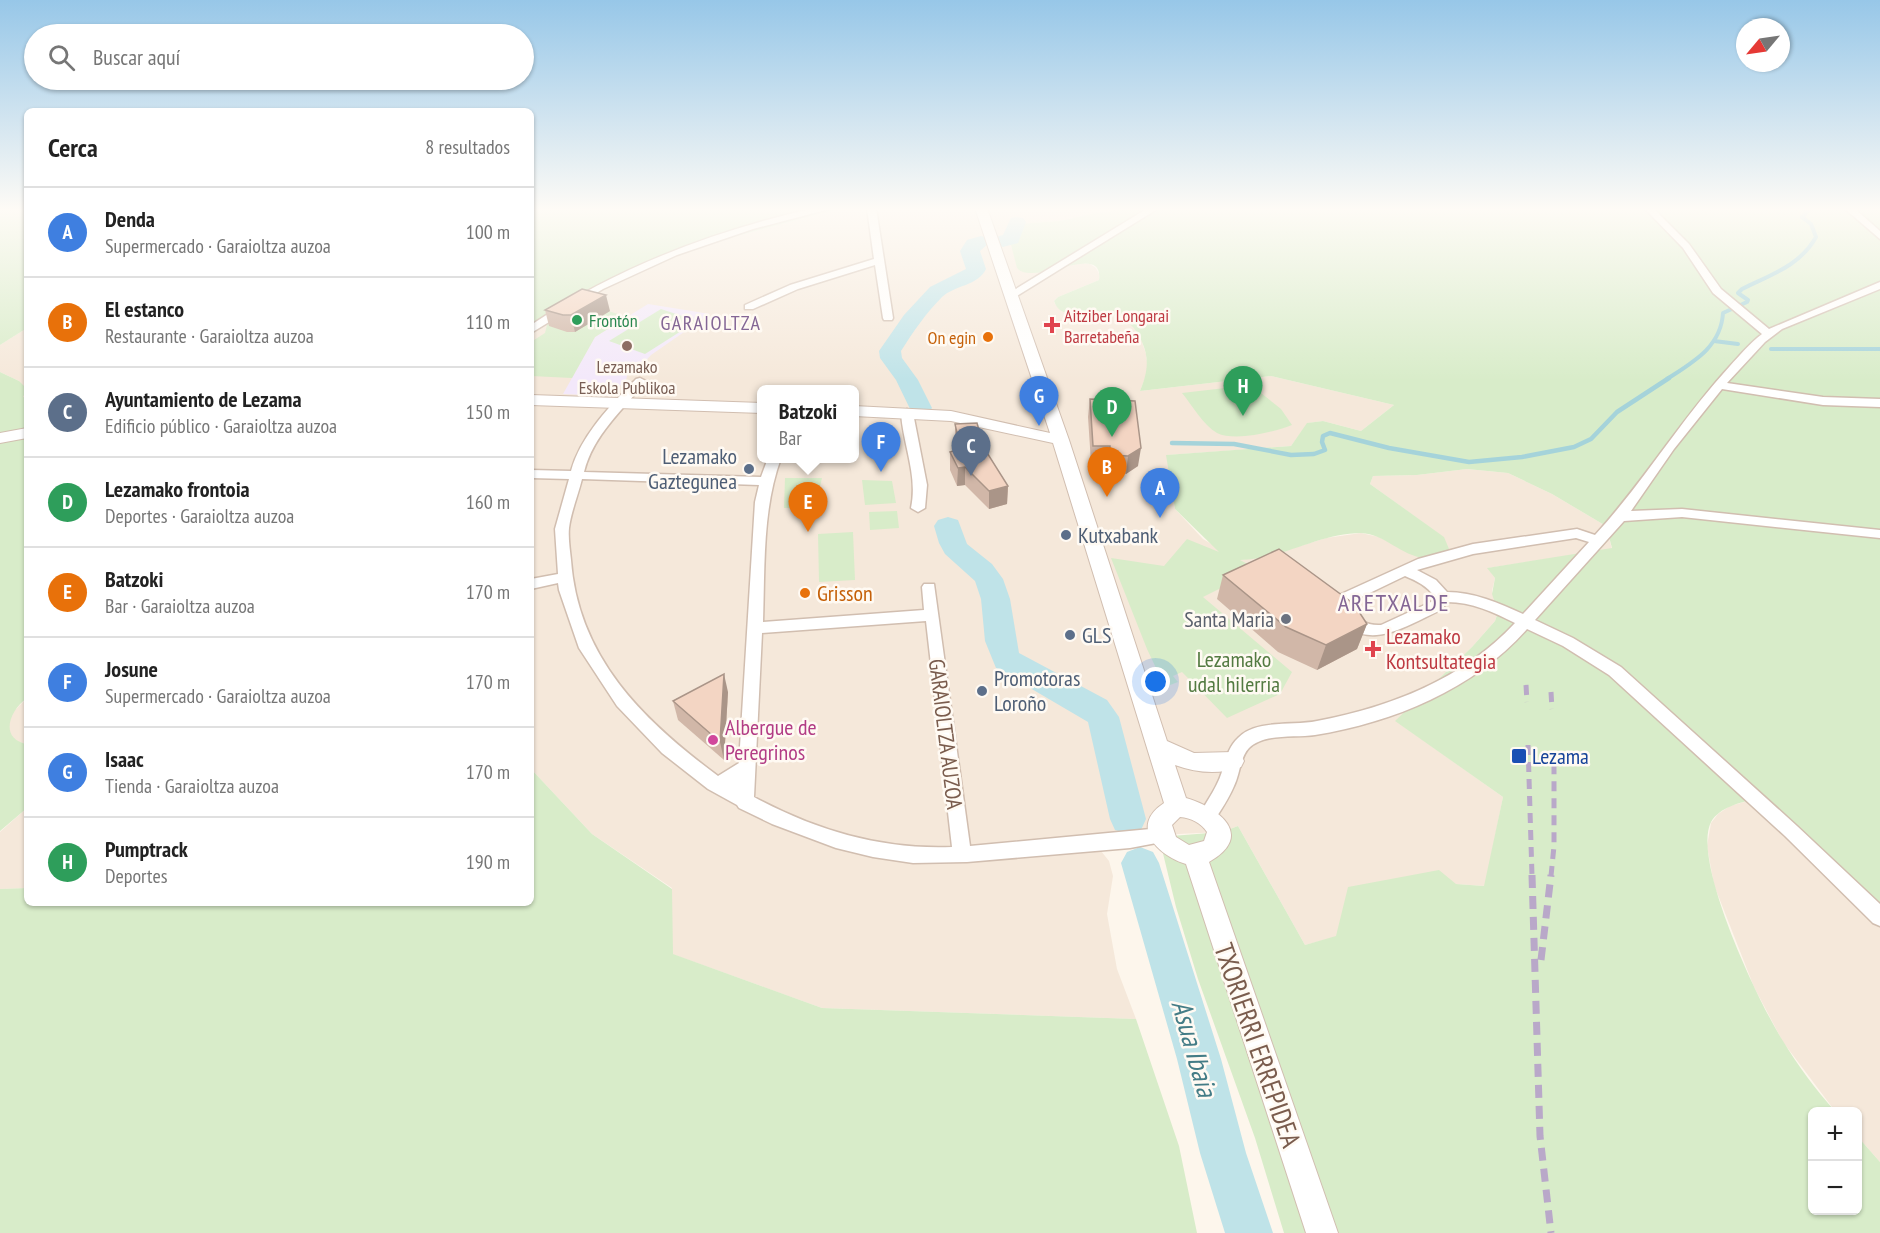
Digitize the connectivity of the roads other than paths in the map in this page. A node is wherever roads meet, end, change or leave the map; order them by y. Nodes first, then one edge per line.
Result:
1 (646, 266) edge
2 (864, 266) edge
3 (880, 266) edge
4 (1001, 266) edge
5 (1060, 266) edge
6 (1699, 266) edge
7 (1880, 285) edge
8 (1011, 295) junction
9 (749, 307) dead end
10 (888, 318) dead end
11 (534, 328) edge
12 (1768, 333) junction
13 (640, 381) dead end
14 (1719, 385) junction
15 (534, 400) edge
16 (619, 403) junction
17 (1880, 403) edge
18 (757, 408) edge
19 (859, 411) edge
20 (907, 413) junction
21 (24, 434) edge
22 (0, 438) edge
23 (1060, 440) junction
24 (773, 463) edge
25 (534, 474) edge
26 (574, 475) junction
27 (766, 482) junction
28 (918, 508) dead end
29 (1620, 517) junction
30 (1880, 534) edge
31 (1596, 540) junction
32 (1403, 571) junction
33 (564, 577) junction
34 (534, 583) edge
35 (929, 587) dead end
36 (1443, 597) junction
37 (931, 615) junction
38 (1525, 622) junction
39 (755, 628) junction
40 (1158, 746) junction
41 (1233, 761) junction
42 (748, 766) junction
43 (714, 784) junction
44 (746, 803) junction
45 (1177, 807) junction
46 (1208, 816) junction
47 (1161, 836) junction
48 (962, 853) junction
49 (1195, 856) junction
50 (1880, 917) edge
51 (1322, 1233) edge

1 - 11 street
2 - 9 street
3 - 10 street
4 - 8 street
5 - 8 street
6 - 12 street
7 - 12 street
8 - 23 street
12 - 14 street
13 - 16 street
14 - 17 street
14 - 29 street
15 - 16 street
16 - 18 street
16 - 26 street
19 - 20 street
20 - 23 street
20 - 28 street
21 - 22 street
23 - 40 street
24 - 27 street
25 - 26 street
26 - 27 street
26 - 33 street
27 - 39 street
29 - 30 street
29 - 31 street
31 - 32 street
31 - 38 street
32 - 36 street
32 - 36 street
33 - 34 street
33 - 43 street
35 - 37 street, GARAIOLTZA AUZOA
36 - 38 street
37 - 39 street
37 - 48 street, GARAIOLTZA AUZOA
38 - 41 street
38 - 50 street
39 - 42 street
40 - 41 street
40 - 45 street
41 - 46 street
42 - 43 street
42 - 44 street
43 - 44 street
44 - 48 street
45 - 46 street
45 - 47 street
46 - 49 street
47 - 48 street
47 - 49 street
49 - 51 street, TXORIERRI ERREPIDEA

